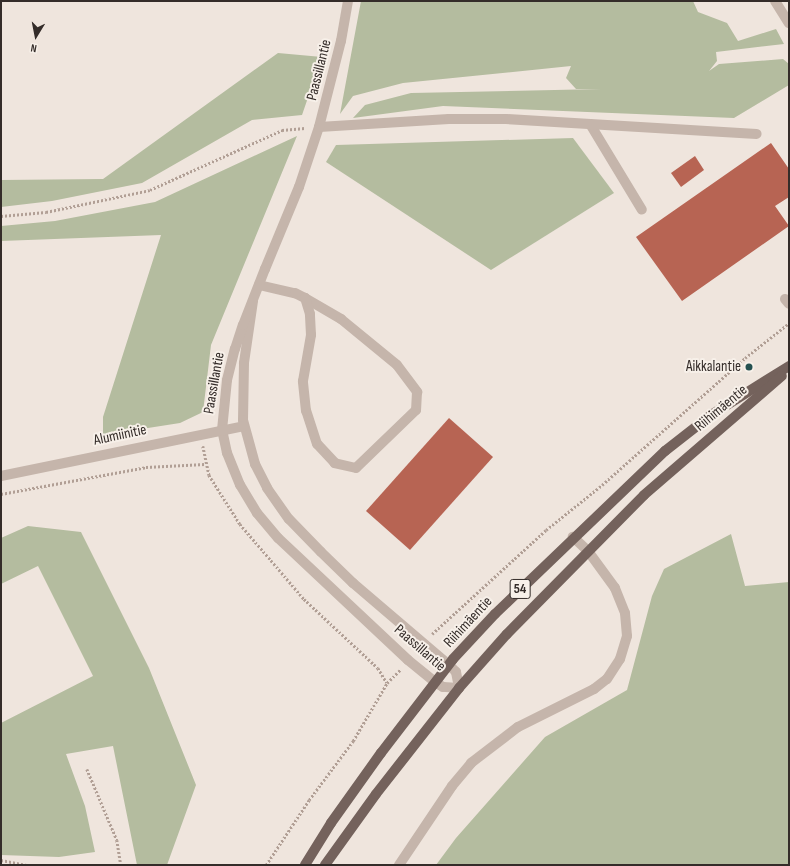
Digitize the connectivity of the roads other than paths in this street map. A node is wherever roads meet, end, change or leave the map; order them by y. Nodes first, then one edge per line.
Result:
1 (348, 1) edge
2 (775, 1) edge
3 (789, 23) edge
4 (590, 124) junction
5 (319, 127) junction
6 (757, 134) dead end
7 (642, 210) dead end
8 (259, 285) junction
9 (305, 298) junction
10 (253, 301) junction
11 (789, 366) edge
12 (789, 371) edge
13 (244, 426) junction
14 (222, 430) junction
15 (1, 476) edge
16 (573, 537) junction
17 (588, 551) junction
18 (449, 665) junction
19 (435, 682) junction
20 (459, 688) junction
21 (305, 865) edge
22 (325, 865) edge
23 (398, 865) edge

1 - 5 street, Paassillantie
2 - 3 street
4 - 5 street
4 - 6 street
4 - 7 street
5 - 8 street, Paassillantie
8 - 9 street
8 - 10 street, Paassillantie
9 - 9 street
10 - 13 street, Paassillantie
10 - 14 street, Paassillantie
11 - 16 main road, Riihimäentie / 54
12 - 17 main road, Riihimäentie / 54
13 - 14 street, Alumiinitie
13 - 18 street, Paassillantie
14 - 15 street, Alumiinitie
14 - 19 street, Paassillantie
16 - 17 street
16 - 18 main road, Riihimäentie / 54
17 - 20 main road, Riihimäentie / 54
17 - 23 street
18 - 19 main road, Riihimäentie / 54
18 - 20 street, Paassillantie
19 - 20 street, Paassillantie
19 - 21 main road, Riihimäentie / 54
20 - 22 main road, Riihimäentie / 54

